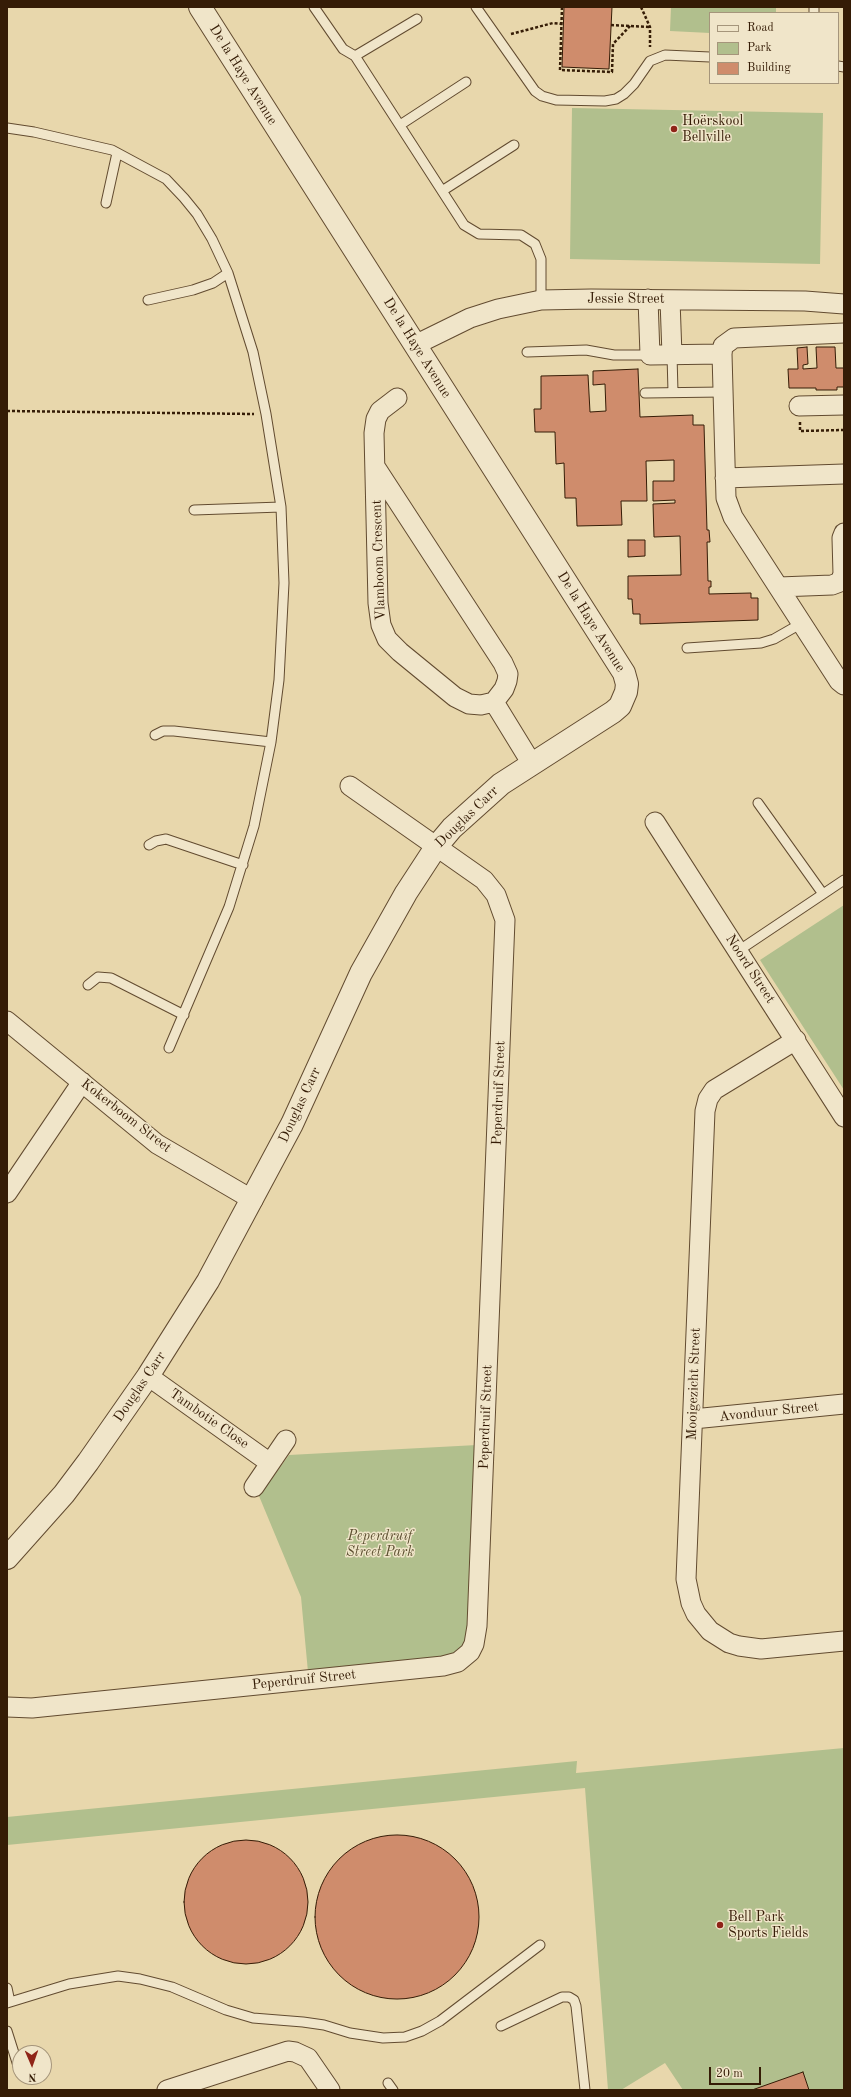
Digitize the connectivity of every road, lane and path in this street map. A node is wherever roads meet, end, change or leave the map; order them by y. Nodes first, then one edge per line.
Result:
1 (200, 7) edge
2 (314, 7) edge
3 (476, 7) edge
4 (562, 7) edge
5 (641, 7) edge
6 (416, 19) dead end
7 (562, 24) junction
8 (611, 25) dead end
9 (630, 26) junction
10 (650, 27) junction
11 (497, 38) junction
12 (355, 56) junction
13 (709, 57) edge
14 (650, 61) junction
15 (466, 82) dead end
16 (400, 125) junction
17 (7, 128) edge
18 (514, 145) dead end
19 (117, 153) junction
20 (442, 191) junction
21 (106, 204) dead end
22 (228, 273) junction
23 (648, 299) junction
24 (148, 300) dead end
25 (541, 300) junction
26 (670, 300) junction
27 (844, 304) edge
28 (671, 323) junction
29 (649, 324) junction
30 (844, 334) edge
31 (415, 345) junction
32 (527, 352) dead end
33 (722, 354) junction
34 (650, 355) junction
35 (672, 355) junction
36 (673, 392) junction
37 (723, 392) junction
38 (645, 393) dead end
39 (397, 398) dead end
40 (844, 405) edge
41 (799, 406) joint
42 (7, 411) edge
43 (266, 414) junction
44 (844, 430) edge
45 (376, 468) junction
46 (844, 474) edge
47 (725, 478) junction
48 (281, 507) junction
49 (194, 510) dead end
50 (844, 533) edge
51 (779, 587) junction
52 (802, 623) junction
53 (687, 648) dead end
54 (844, 685) edge
55 (626, 692) joint
56 (494, 702) junction
57 (155, 735) dead end
58 (271, 742) junction
59 (532, 764) junction
60 (350, 786) dead end
61 (758, 803) dead end
62 (655, 822) dead end
63 (149, 845) dead end
64 (436, 847) junction
65 (243, 865) junction
66 (844, 880) edge
67 (823, 894) junction
68 (738, 951) junction
69 (88, 985) dead end
70 (184, 1015) junction
71 (7, 1021) edge
72 (796, 1040) junction
73 (169, 1048) dead end
74 (82, 1082) junction
75 (844, 1116) edge
76 (7, 1193) edge
77 (253, 1200) junction
78 (148, 1376) junction
79 (844, 1404) edge
80 (693, 1419) junction
81 (286, 1440) dead end
82 (270, 1463) junction
83 (254, 1487) dead end
84 (7, 1558) edge
85 (844, 1641) edge
86 (7, 1707) edge
87 (540, 1945) dead end
88 (7, 1988) edge
89 (9, 2003) edge
90 (501, 2026) dead end
91 (7, 2031) edge
92 (12, 2047) edge
93 (167, 2090) edge
94 (330, 2090) edge
95 (585, 2090) edge

1 - 31 street, De la Haye Avenue
2 - 12 lane
3 - 11 lane
4 - 7 path
5 - 10 path
6 - 12 lane
7 - 9 path
7 - 11 path
8 - 9 path
9 - 10 path
10 - 14 path
11 - 14 lane
12 - 16 lane
13 - 14 lane
15 - 16 lane
16 - 20 lane
17 - 19 lane
18 - 20 lane
19 - 21 lane
19 - 22 lane
20 - 25 lane
22 - 24 lane
22 - 43 lane
23 - 25 street, Jessie Street
23 - 26 street, Jessie Street
23 - 29 street
25 - 31 street, Jessie Street
26 - 27 street, Jessie Street
26 - 28 street
28 - 29 street
28 - 35 street
29 - 34 street
30 - 33 street
31 - 55 street, De la Haye Avenue
32 - 34 lane
33 - 35 street
33 - 37 street
34 - 35 street
35 - 36 lane
36 - 37 lane
36 - 38 lane
37 - 47 street
39 - 45 street, Vlamboom Crescent
40 - 41 street
41 - 44 path
42 - 43 path
43 - 48 lane
45 - 56 street, Vlamboom Crescent
45 - 56 street, Vlamboom Crescent
46 - 47 street
47 - 51 street
48 - 49 lane
48 - 58 lane
50 - 51 street
51 - 52 street
52 - 53 lane
52 - 54 street
55 - 59 street, Douglas Carr
56 - 59 street
57 - 58 lane
58 - 65 lane
59 - 64 street, Douglas Carr
60 - 64 street, Peperdruif Street
61 - 67 lane
62 - 68 street, Noord Street
63 - 65 lane
64 - 77 street, Douglas Carr
64 - 86 street, Peperdruif Street
65 - 70 lane
66 - 67 lane
67 - 68 lane
68 - 72 street, Noord Street
69 - 70 lane
70 - 73 lane
71 - 74 street, Kokerboom Street
72 - 75 street, Noord Street
72 - 80 street, Mooigezicht Street
74 - 76 street
74 - 77 street, Kokerboom Street
77 - 78 street, Douglas Carr
78 - 82 street, Tambotie Close
78 - 84 street, Douglas Carr
79 - 80 street, Avonduur Street
80 - 85 street, Mooigezicht Street
81 - 82 street
82 - 83 street
87 - 89 lane
88 - 89 lane
90 - 95 lane
91 - 92 lane
93 - 94 street

